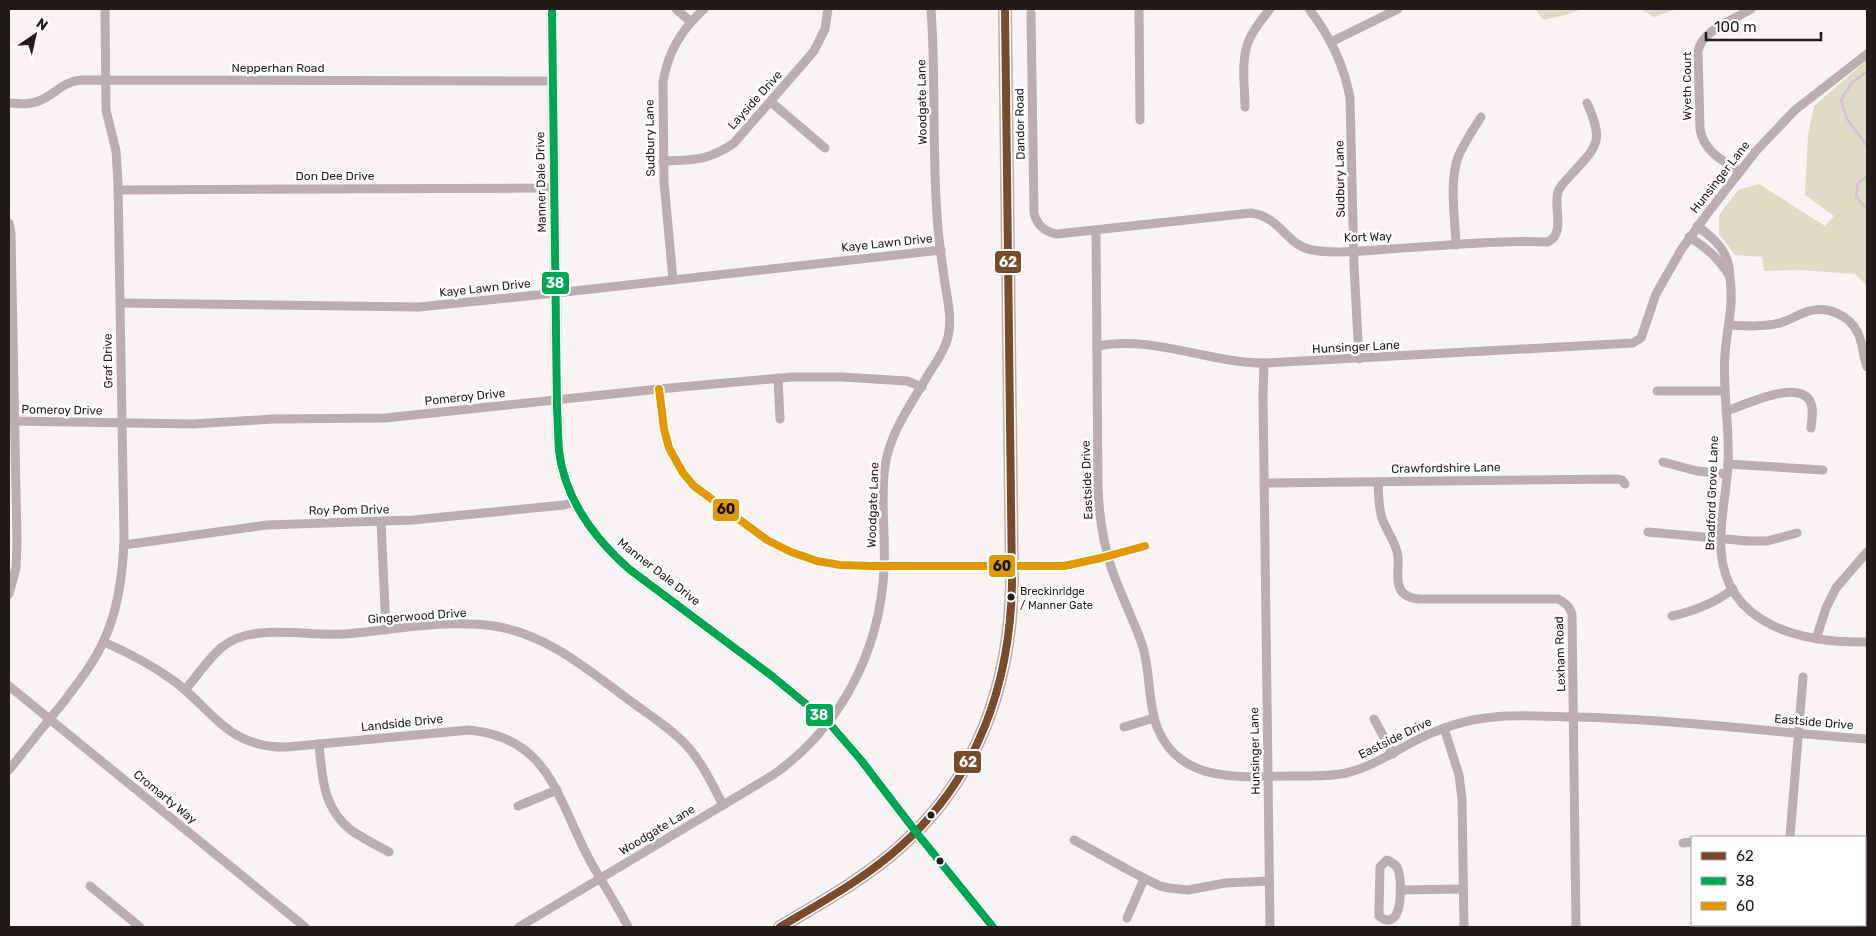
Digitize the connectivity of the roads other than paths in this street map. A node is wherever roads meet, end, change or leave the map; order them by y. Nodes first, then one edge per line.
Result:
1 (105, 9) edge
2 (552, 9) edge
3 (676, 9) edge
4 (704, 9) edge
5 (828, 9) edge
6 (931, 9) edge
7 (1005, 9) edge
8 (1139, 9) edge
9 (1270, 9) edge
10 (1309, 9) edge
11 (1398, 9) edge
12 (1751, 9) edge
13 (1031, 14) dead end
14 (691, 22) junction
15 (1332, 42) junction
16 (1867, 54) edge
17 (106, 80) junction
18 (553, 81) junction
19 (771, 102) junction
20 (9, 103) edge
21 (1587, 103) dead end
22 (1245, 107) dead end
23 (1481, 117) dead end
24 (1140, 120) dead end
25 (825, 148) dead end
26 (663, 161) junction
27 (1740, 171) junction
28 (553, 188) junction
29 (118, 190) junction
30 (9, 223) edge
31 (1698, 226) junction
32 (1045, 230) joint
33 (1096, 231) junction
34 (1689, 237) junction
35 (1456, 245) junction
36 (940, 250) junction
37 (1354, 250) junction
38 (1729, 275) junction
39 (673, 280) junction
40 (556, 293) junction
41 (120, 303) junction
42 (10, 315) edge
43 (1729, 325) junction
44 (1097, 346) junction
45 (1359, 359) junction
46 (1264, 364) junction
47 (1867, 367) edge
48 (778, 378) junction
49 (922, 387) junction
50 (659, 389) junction
51 (1657, 391) dead end
52 (1724, 391) junction
53 (557, 400) junction
54 (1726, 411) junction
55 (780, 418) dead end
56 (12, 421) edge
57 (121, 423) junction
58 (1811, 428) dead end
59 (1663, 462) dead end
60 (1728, 464) junction
61 (1823, 470) dead end
62 (1727, 474) junction
63 (1378, 482) junction
64 (1264, 483) junction
65 (1625, 484) dead end
66 (575, 502) junction
67 (381, 522) junction
68 (1648, 532) dead end
69 (1798, 533) dead end
70 (1720, 538) junction
71 (124, 544) junction
72 (1146, 546) dead end
73 (1867, 552) edge
74 (1108, 556) junction
75 (884, 566) junction
76 (1012, 566) junction
77 (1733, 589) junction
78 (9, 594) edge
79 (1672, 616) dead end
80 (386, 630) junction
81 (1816, 638) junction
82 (104, 642) junction
83 (1867, 642) edge
84 (1803, 677) dead end
85 (9, 686) edge
86 (185, 690) junction
87 (1574, 717) junction
88 (1154, 718) junction
89 (50, 719) junction
90 (1374, 719) dead end
91 (829, 723) junction
92 (1124, 727) dead end
93 (1444, 728) junction
94 (1798, 733) junction
95 (1867, 739) edge
96 (319, 744) junction
97 (1394, 754) junction
98 (9, 770) edge
99 (1269, 777) junction
100 (557, 790) junction
101 (723, 805) junction
102 (518, 806) dead end
103 (916, 832) junction
104 (1790, 836) edge
105 (1074, 840) dead end
106 (388, 852) dead end
107 (601, 878) junction
108 (1144, 879) junction
109 (1269, 881) junction
110 (90, 886) dead end
111 (1464, 889) junction
112 (1400, 890) junction
113 (1127, 918) dead end
114 (140, 927) edge
115 (305, 927) edge
116 (519, 927) edge
117 (628, 927) edge
118 (780, 927) edge
119 (992, 927) edge
120 (1270, 927) edge
121 (1464, 927) edge
122 (1576, 927) edge

1 - 17 street, Graf Drive
2 - 18 street, Manner Dale Drive
3 - 14 street
4 - 14 street, Sudbury Lane
5 - 19 street, Layside Drive
6 - 36 street, Woodgate Lane
7 - 76 main road
8 - 24 street
9 - 22 street
10 - 15 street, Sudbury Lane
11 - 15 street
12 - 27 street, Wyeth Court
13 - 32 street, Dandor Road
14 - 26 street, Sudbury Lane
15 - 37 street, Sudbury Lane
16 - 27 street, Hunsinger Lane
17 - 18 street, Nepperhan Road
17 - 20 street, Nepperhan Road
17 - 29 street, Graf Drive
18 - 28 street, Manner Dale Drive
19 - 25 street
19 - 26 street, Layside Drive
21 - 35 street, Kort Way
23 - 35 street
26 - 39 street, Sudbury Lane
27 - 31 street, Hunsinger Lane
28 - 29 street, Don Dee Drive
28 - 40 street, Manner Dale Drive
29 - 41 street, Graf Drive
30 - 42 street
31 - 34 street, Hunsinger Lane
31 - 38 street, Bradford Grove Lane
32 - 33 street, Kort Way
33 - 37 street, Kort Way
33 - 44 street, Eastside Drive
34 - 38 street
34 - 45 street, Hunsinger Lane
35 - 37 street, Kort Way
36 - 39 street, Kaye Lawn Drive
36 - 49 street, Woodgate Lane
37 - 45 street, Sudbury Lane
38 - 43 street, Bradford Grove Lane
39 - 40 street, Kaye Lawn Drive
40 - 41 street, Kaye Lawn Drive
40 - 53 street, Manner Dale Drive
41 - 57 street, Graf Drive
42 - 56 street
43 - 47 street
43 - 52 street, Bradford Grove Lane
44 - 46 street
44 - 74 street, Eastside Drive
45 - 46 street, Hunsinger Lane
46 - 64 street, Hunsinger Lane
48 - 49 street, Pomeroy Drive
48 - 50 street, Pomeroy Drive
48 - 55 street
49 - 75 street, Woodgate Lane
50 - 53 street, Pomeroy Drive
50 - 75 street
51 - 52 street
52 - 54 street, Bradford Grove Lane
53 - 57 street, Pomeroy Drive
53 - 66 street, Manner Dale Drive
54 - 58 street
54 - 60 street, Bradford Grove Lane
56 - 57 street, Pomeroy Drive
56 - 78 street
57 - 71 street, Graf Drive
59 - 62 street
60 - 61 street
60 - 62 street, Bradford Grove Lane
62 - 70 street, Bradford Grove Lane
63 - 64 street, Crawfordshire Lane
63 - 65 street, Crawfordshire Lane
63 - 87 street, Lexham Road
64 - 99 street, Hunsinger Lane
66 - 67 street, Roy Pom Drive
66 - 91 street, Manner Dale Drive
67 - 71 street, Roy Pom Drive
67 - 80 street
68 - 70 street
69 - 70 street
70 - 77 street, Bradford Grove Lane
71 - 82 street, Graf Drive
72 - 74 street
73 - 81 street
74 - 76 street
74 - 88 street, Eastside Drive
75 - 76 street
75 - 91 street, Woodgate Lane
76 - 103 main road
77 - 79 street
77 - 81 street, Bradford Grove Lane
80 - 86 street, Gingerwood Drive
80 - 101 street, Gingerwood Drive
81 - 83 street, Bradford Grove Lane
82 - 86 street, Landside Drive
82 - 89 street, Graf Drive
84 - 94 street
85 - 89 street, Cromarty Way
86 - 96 street, Landside Drive
87 - 93 street, Eastside Drive
87 - 94 street, Eastside Drive
87 - 122 street, Lexham Road
88 - 92 street
88 - 99 street, Eastside Drive
89 - 98 street, Graf Drive
89 - 115 street, Cromarty Way
90 - 97 street
91 - 101 street, Woodgate Lane
91 - 103 street, Manner Dale Drive
93 - 97 street, Eastside Drive
93 - 111 street
94 - 95 street, Eastside Drive
94 - 104 street
96 - 100 street, Landside Drive
96 - 106 street
97 - 99 street, Eastside Drive
99 - 109 street, Hunsinger Lane
100 - 102 street
100 - 107 street, Landside Drive
101 - 107 street, Woodgate Lane
103 - 118 main road
103 - 119 street, Manner Dale Drive
105 - 108 street
107 - 116 street, Woodgate Lane
107 - 117 street, Landside Drive
108 - 109 street
108 - 113 street
109 - 120 street, Hunsinger Lane
110 - 114 street
111 - 112 street
111 - 121 street
112 - 112 street

